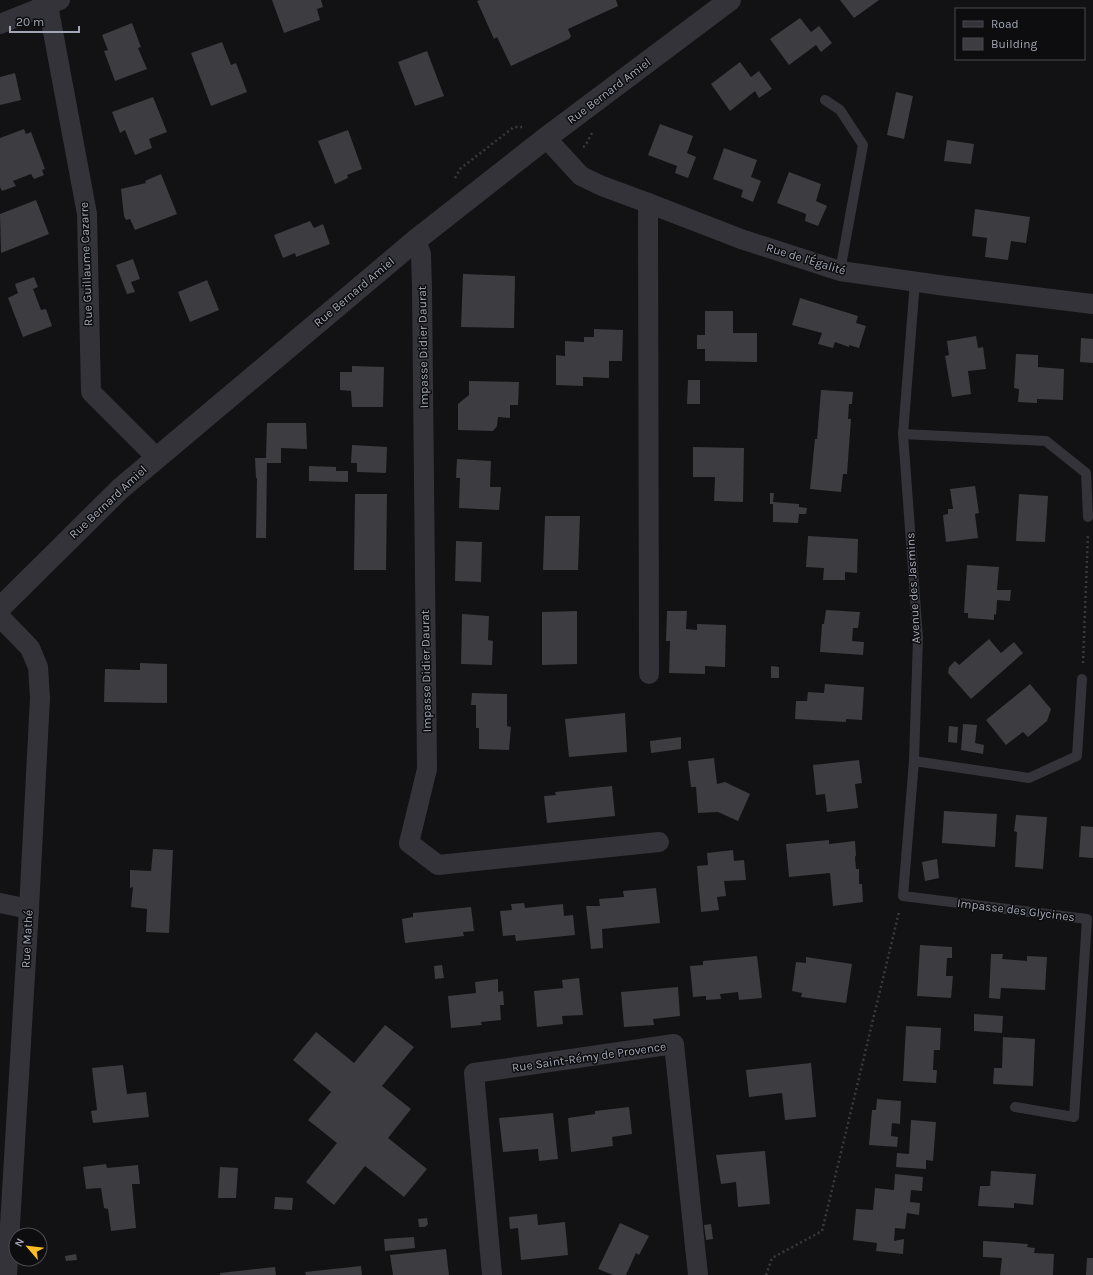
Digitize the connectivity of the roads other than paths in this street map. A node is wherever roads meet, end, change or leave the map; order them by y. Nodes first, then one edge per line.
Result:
1 (730, 0) edge
2 (50, 2) edge
3 (0, 24) edge
4 (825, 100) dead end
5 (546, 138) junction
6 (648, 202) junction
7 (416, 240) junction
8 (840, 271) junction
9 (915, 281) junction
10 (1093, 304) edge
11 (903, 434) junction
12 (156, 457) junction
13 (1088, 517) road end
14 (0, 608) edge
15 (0, 617) edge
16 (649, 674) dead end
17 (1082, 679) road end
18 (914, 761) junction
19 (659, 842) dead end
20 (903, 896) joint
21 (0, 903) edge
22 (29, 909) junction
23 (1090, 917) edge
24 (1016, 1107) dead end
25 (7, 1275) edge
26 (492, 1275) edge
27 (698, 1275) edge

1 - 5 street, Rue Bernard Amiel
2 - 3 street
2 - 12 street, Rue Guillaume Cazarre
4 - 8 lane
5 - 6 street, Rue de l'Égalité
5 - 7 street, Rue Bernard Amiel
6 - 8 street, Rue de l'Égalité
6 - 16 street
7 - 12 street, Rue Bernard Amiel
7 - 19 street, Impasse Didier Daurat
8 - 9 street, Rue de l'Égalité
9 - 10 street, Rue de l'Égalité
9 - 11 lane, Avenue des Jasmins
11 - 13 lane
11 - 18 lane, Avenue des Jasmins
12 - 14 street, Rue Bernard Amiel
15 - 22 street, Rue Mathé
17 - 18 lane
18 - 20 lane, Avenue des Jasmins
20 - 23 lane, Impasse des Glycines
21 - 22 street
22 - 25 street, Rue Mathé
23 - 24 lane, Impasse des Glycines
26 - 27 street, Rue Saint-Rémy de Provence

